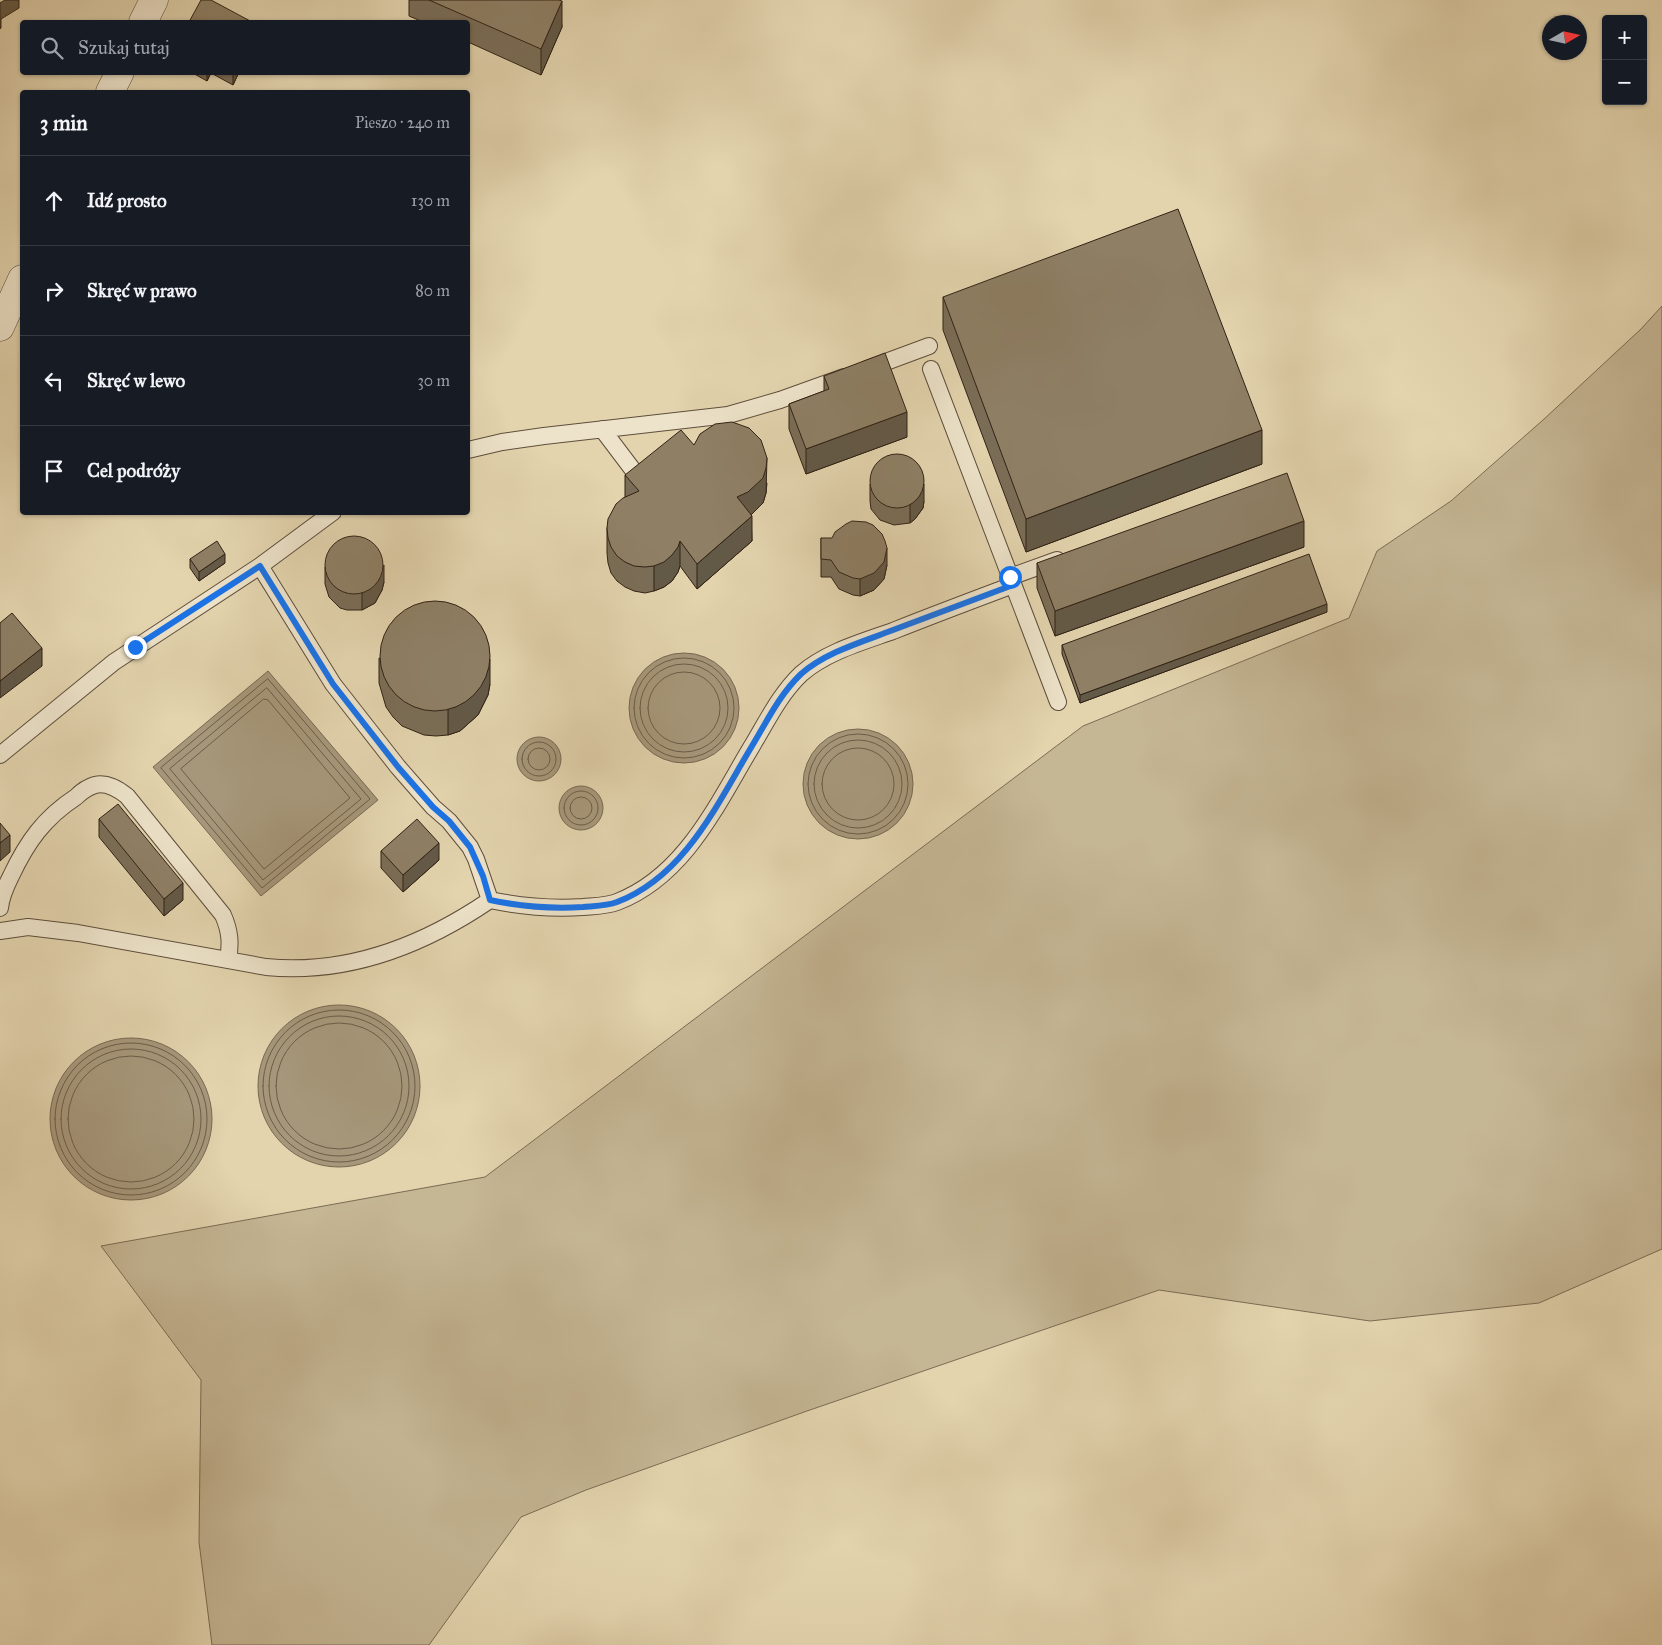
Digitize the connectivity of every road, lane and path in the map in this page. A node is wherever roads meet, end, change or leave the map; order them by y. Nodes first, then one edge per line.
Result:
1 (154, 0) edge
2 (144, 20) edge
3 (118, 75) edge
4 (111, 90) edge
5 (20, 283) edge
6 (0, 327) edge
7 (929, 346) dead end
8 (931, 369) dead end
9 (602, 429) junction
10 (470, 450) edge
11 (636, 474) edge
12 (330, 515) edge
13 (1074, 553) edge
14 (260, 566) junction
15 (1011, 581) junction
16 (1058, 702) dead end
17 (0, 755) edge
18 (490, 900) junction
19 (0, 908) edge
20 (1, 926) edge
21 (228, 960) junction

1 - 2 street
3 - 4 street
5 - 6 street
7 - 9 lane
8 - 15 lane
9 - 10 lane
9 - 11 lane
12 - 14 lane
13 - 15 lane
14 - 17 lane
14 - 18 lane
15 - 16 lane
15 - 18 lane
18 - 21 lane
19 - 21 lane
20 - 21 lane

